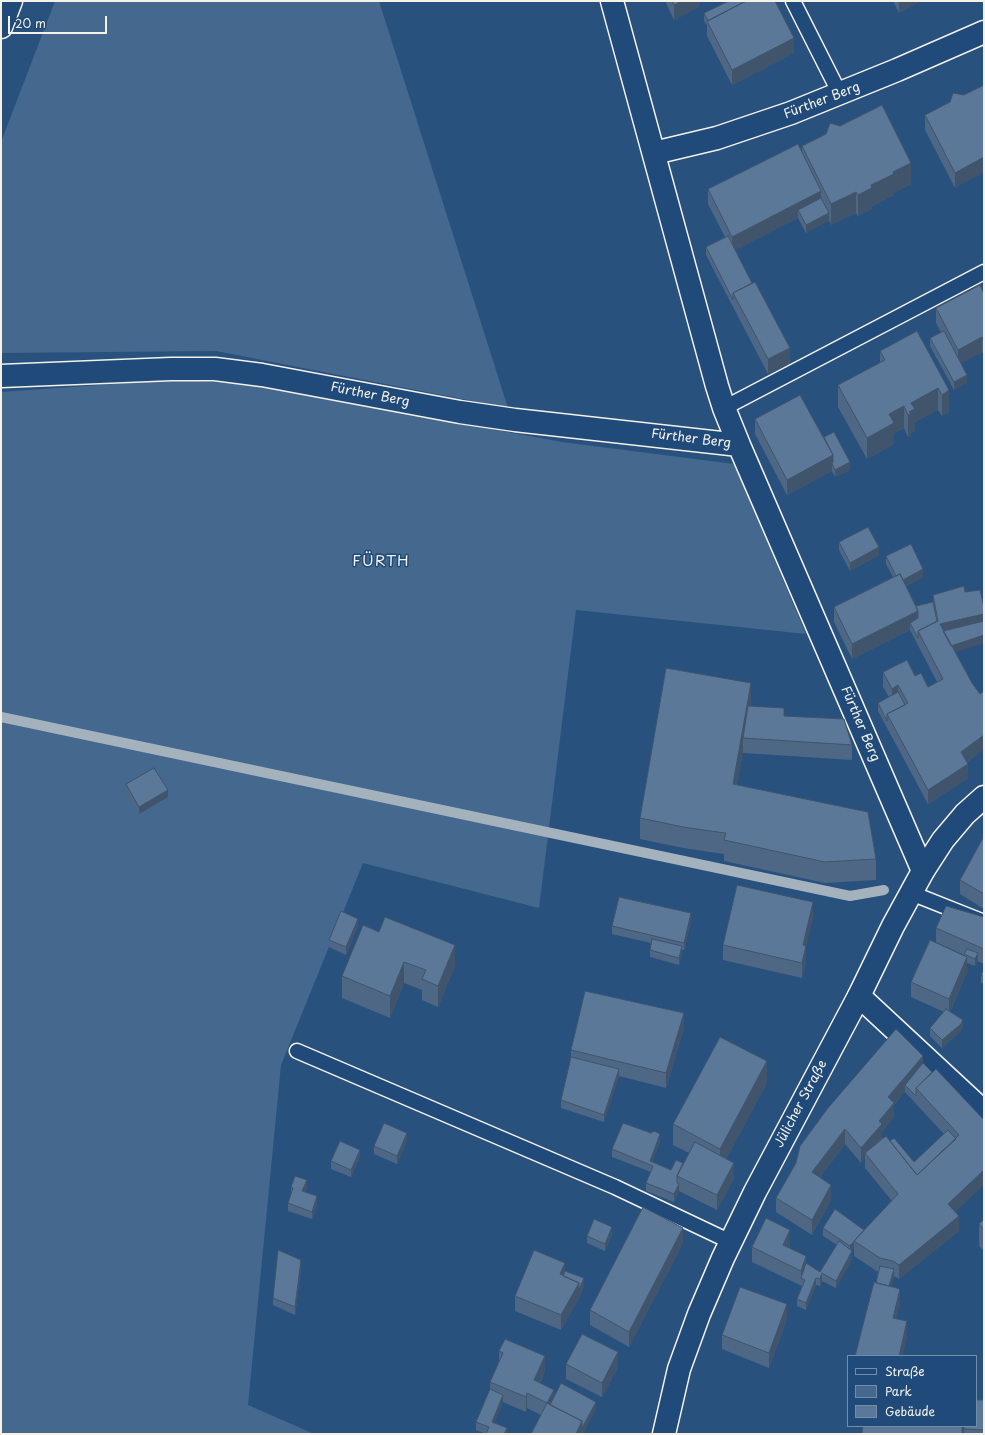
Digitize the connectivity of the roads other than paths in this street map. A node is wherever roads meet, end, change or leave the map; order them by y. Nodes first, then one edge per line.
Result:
1 (11, 1) edge
2 (612, 1) edge
3 (794, 1) edge
4 (1, 27) edge
5 (984, 32) edge
6 (840, 94) junction
7 (654, 153) junction
8 (984, 272) edge
9 (1, 376) edge
10 (724, 408) junction
11 (739, 445) junction
12 (984, 797) edge
13 (922, 871) junction
14 (911, 893) junction
15 (984, 922) edge
16 (859, 996) junction
17 (296, 1051) dead end
18 (984, 1112) edge
19 (731, 1242) junction
20 (664, 1434) edge

1 - 4 street
2 - 7 street, Fürther Berg
3 - 6 lane
5 - 6 street, Fürther Berg
6 - 7 street, Fürther Berg
7 - 10 street, Fürther Berg
8 - 10 lane
9 - 11 street, Fürther Berg
10 - 11 street, Fürther Berg
11 - 13 street, Fürther Berg
12 - 13 street, Jülicher Straße
13 - 14 street, Jülicher Straße
14 - 15 lane
14 - 16 street, Jülicher Straße
16 - 18 street
16 - 19 street, Jülicher Straße
17 - 19 lane
19 - 20 street, Jülicher Straße

